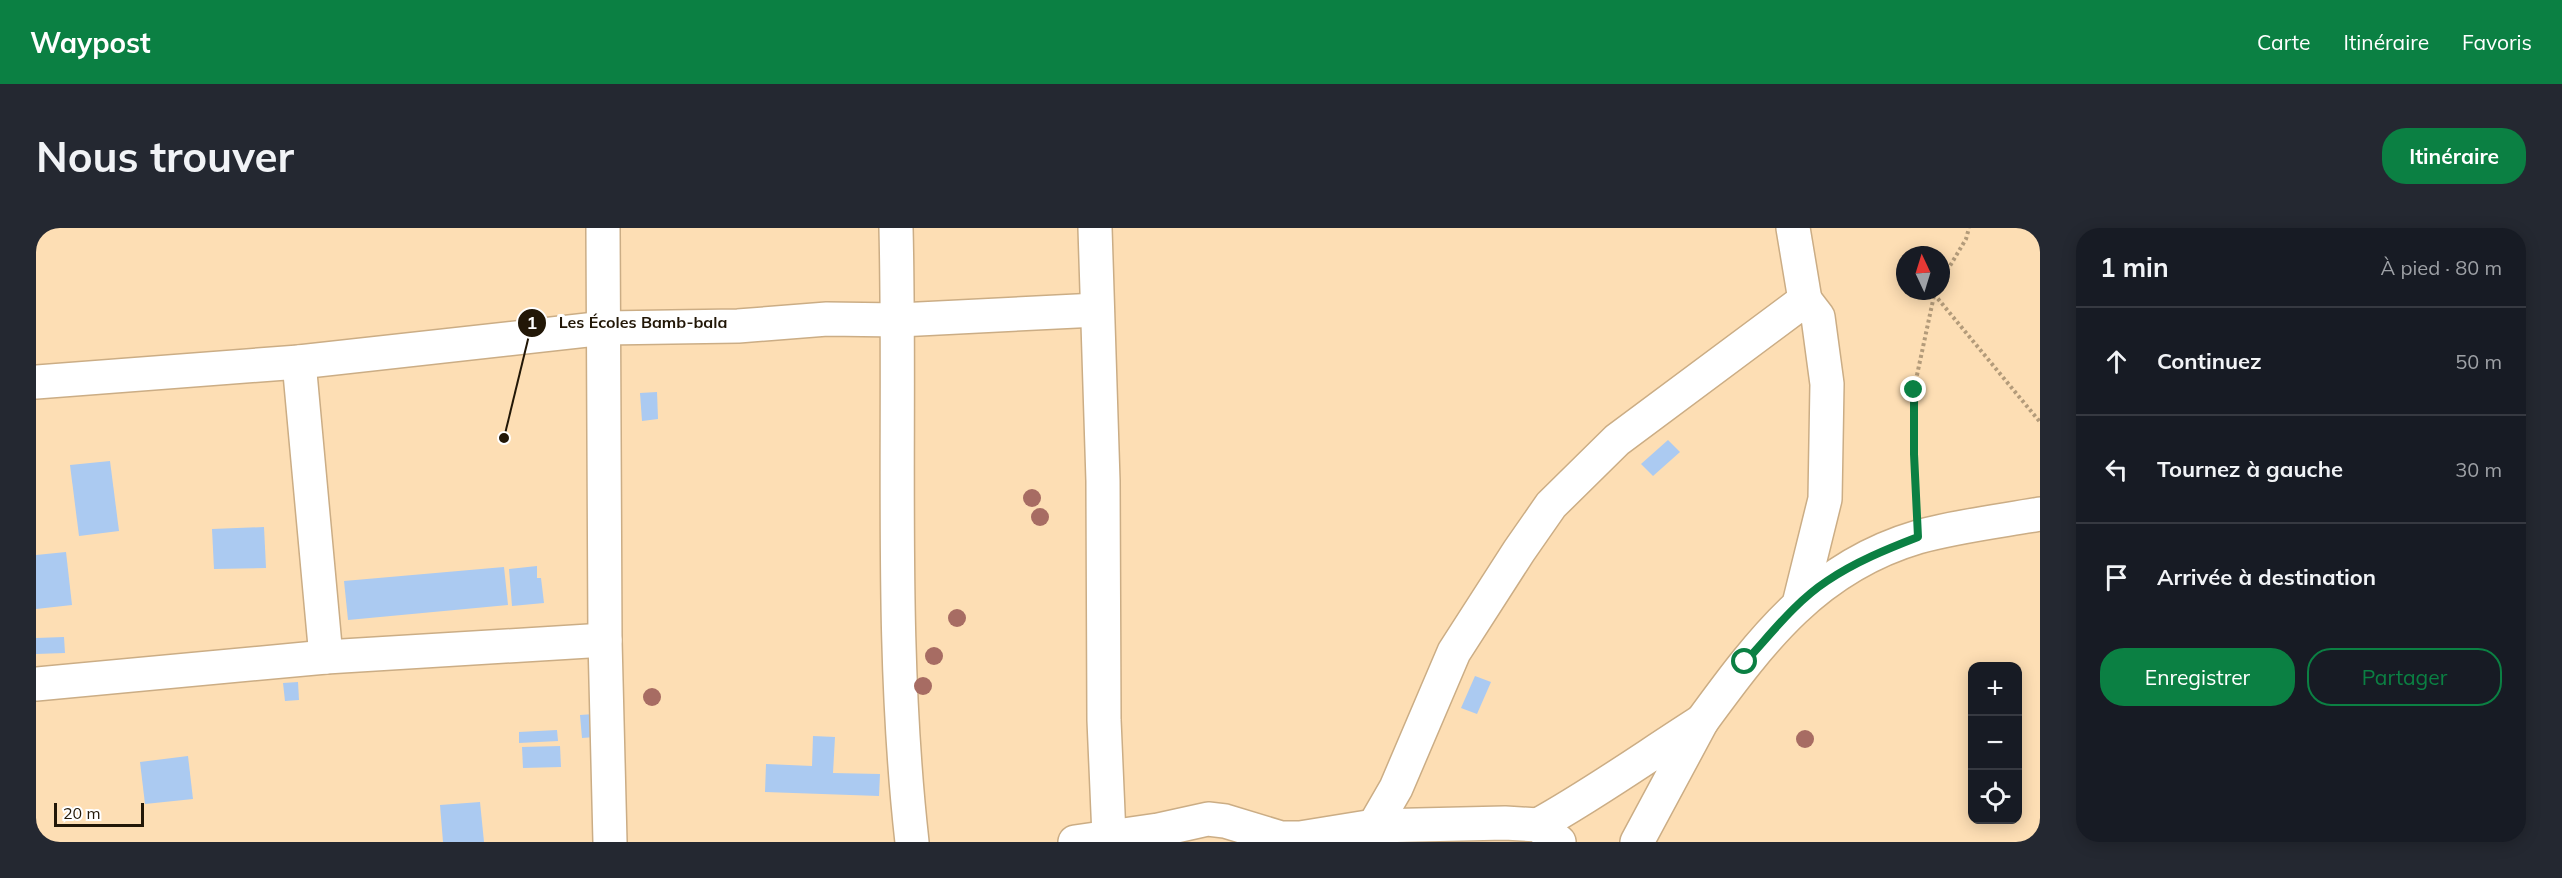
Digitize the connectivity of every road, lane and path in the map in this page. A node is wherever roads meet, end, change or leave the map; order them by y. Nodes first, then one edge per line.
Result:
1 (603, 228) edge
2 (897, 228) edge
3 (1095, 228) edge
4 (1793, 228) edge
5 (1969, 228) edge
6 (1950, 266) edge
7 (1805, 300) junction
8 (1932, 300) edge
9 (1941, 300) edge
10 (1097, 310) junction
11 (898, 320) junction
12 (604, 328) junction
13 (299, 362) junction
14 (36, 382) edge
15 (2040, 422) edge
16 (2040, 514) edge
17 (1918, 537) junction
18 (1799, 604) junction
19 (604, 640) junction
20 (326, 657) junction
21 (36, 684) edge
22 (1702, 721) junction
23 (1374, 826) junction
24 (1549, 834) edge
25 (1109, 836) junction
26 (610, 842) edge
27 (912, 842) edge
28 (1075, 842) edge
29 (1637, 842) edge

1 - 12 street
2 - 11 street
3 - 10 street
4 - 7 street
5 - 6 path
7 - 18 street
7 - 23 street
8 - 17 path
9 - 15 path
10 - 11 street
10 - 25 street
11 - 12 street
11 - 27 street
12 - 13 street
12 - 19 street
13 - 14 street
13 - 20 street
16 - 17 street
17 - 18 street
18 - 22 street
19 - 20 street
19 - 26 street
20 - 21 street
22 - 24 street
22 - 29 street
23 - 24 street
23 - 25 street
25 - 28 street

